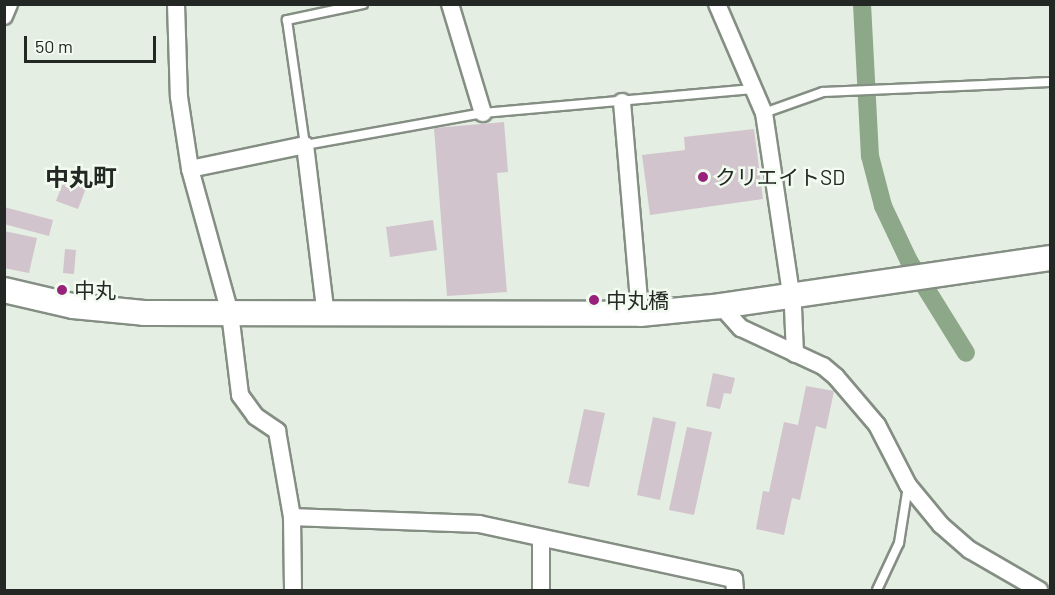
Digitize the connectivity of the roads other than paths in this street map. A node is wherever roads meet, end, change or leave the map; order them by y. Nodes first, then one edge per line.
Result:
1 (9, 4) edge
2 (176, 4) edge
3 (363, 4) edge
4 (450, 4) edge
5 (717, 4) edge
6 (4, 16) edge
7 (1050, 82) edge
8 (753, 89) junction
9 (622, 102) junction
10 (483, 113) junction
11 (764, 113) junction
12 (305, 145) junction
13 (190, 169) junction
14 (1050, 258) edge
15 (4, 290) edge
16 (788, 296) junction
17 (721, 306) junction
18 (230, 313) junction
19 (640, 314) junction
20 (326, 315) junction
21 (795, 354) junction
22 (908, 485) junction
23 (292, 517) junction
24 (541, 540) junction
25 (293, 591) edge
26 (541, 591) edge
27 (735, 591) edge
28 (877, 591) edge
29 (1039, 591) edge

1 - 6 street
2 - 13 street
3 - 12 lane
4 - 10 street
5 - 8 street
7 - 11 lane
8 - 9 lane
8 - 11 street
9 - 10 lane
9 - 19 street
10 - 12 lane
11 - 16 street
12 - 13 street
12 - 20 street
13 - 18 street
14 - 16 street
15 - 18 street
16 - 17 street
16 - 21 street
17 - 19 street
17 - 21 street
18 - 20 street
18 - 23 street
19 - 20 street
21 - 22 street
22 - 28 lane
22 - 29 street
23 - 24 street
23 - 25 street
24 - 26 street
24 - 27 street

